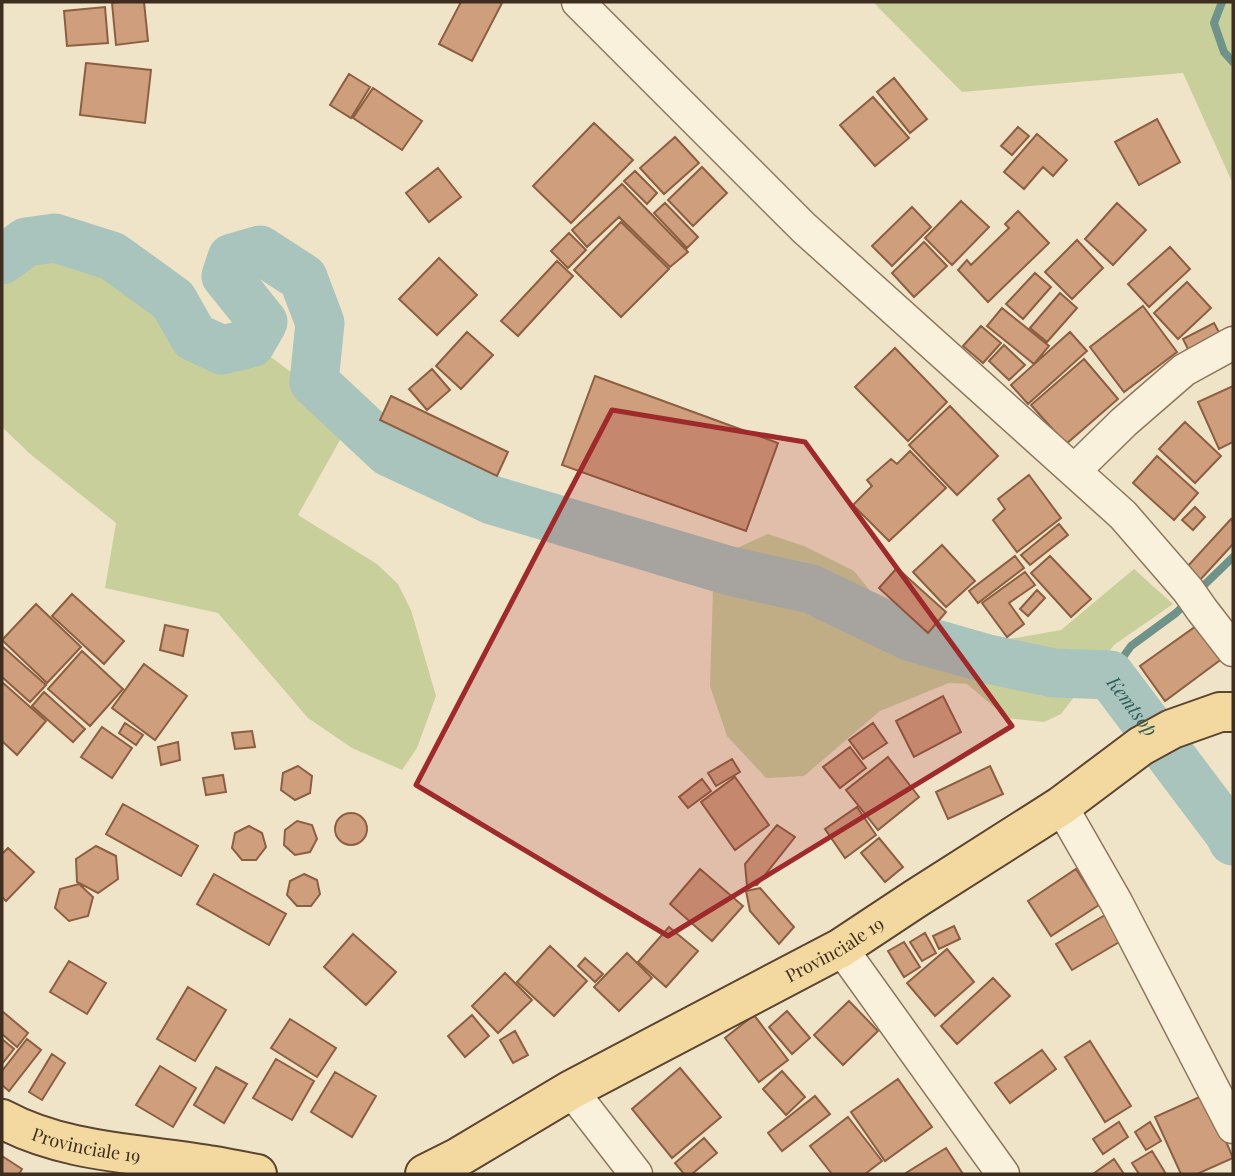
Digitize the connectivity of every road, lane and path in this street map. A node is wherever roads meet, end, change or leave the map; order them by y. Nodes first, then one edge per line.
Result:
1 (578, 2) edge
2 (1233, 343) edge
3 (1074, 471) junction
4 (1233, 650) edge
5 (1233, 712) edge
6 (1062, 806) junction
7 (841, 948) junction
8 (571, 1090) junction
9 (2, 1119) edge
10 (1233, 1126) edge
11 (257, 1174) edge
12 (425, 1174) edge
13 (636, 1174) edge
14 (1003, 1174) edge

1 - 3 street
2 - 3 street
3 - 4 street
5 - 6 main road, Provinciale 19
6 - 7 main road, Provinciale 19
6 - 10 street
7 - 8 main road, Provinciale 19
7 - 14 street
8 - 12 main road, Provinciale 19
8 - 13 street
9 - 11 main road, Provinciale 19

